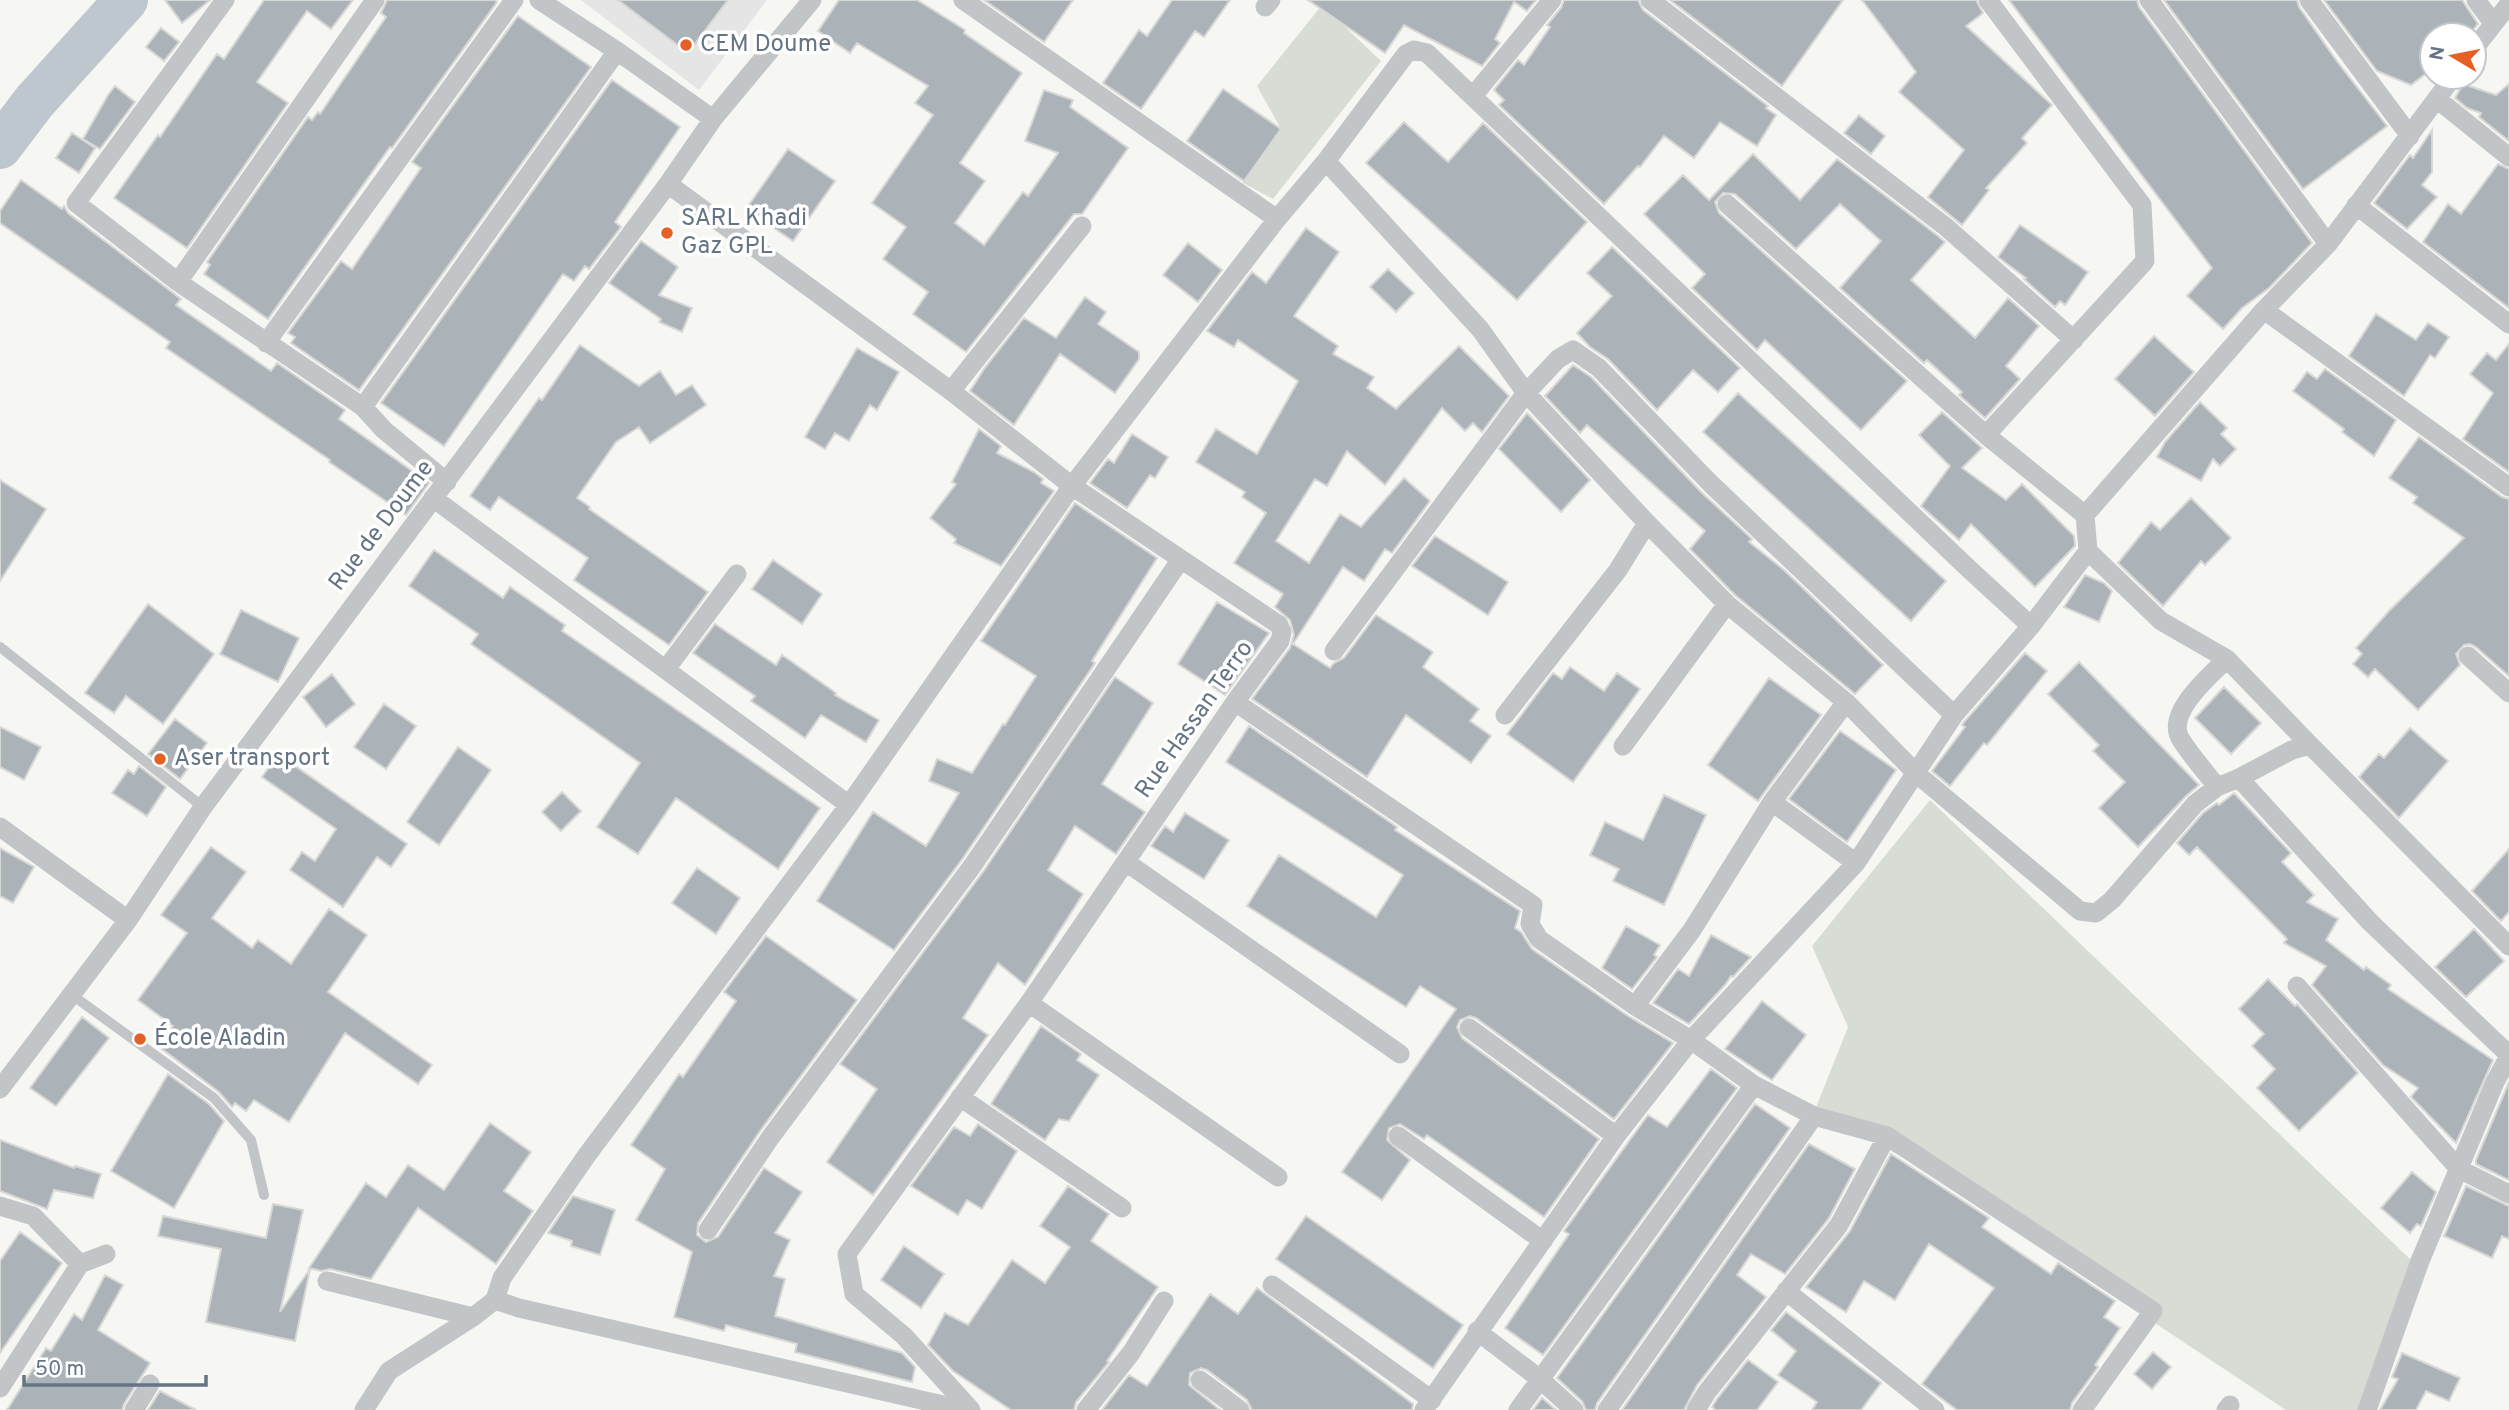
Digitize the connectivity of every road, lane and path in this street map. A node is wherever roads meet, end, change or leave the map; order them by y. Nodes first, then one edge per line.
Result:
1 (225, 0) edge
2 (375, 0) edge
3 (514, 0) edge
4 (539, 0) edge
5 (812, 0) edge
6 (963, 0) edge
7 (1552, 0) edge
8 (1650, 0) edge
9 (1988, 0) edge
10 (2149, 0) edge
11 (2309, 0) edge
12 (2476, 0) edge
13 (2509, 4) edge
14 (2493, 23) junction
15 (2488, 30) edge
16 (617, 51) junction
17 (2443, 91) edge
18 (1473, 96) junction
19 (2437, 99) junction
20 (713, 119) junction
21 (2410, 136) junction
22 (2509, 157) edge
23 (1326, 161) junction
24 (668, 184) junction
25 (1727, 204) dead end
26 (2356, 205) junction
27 (1277, 219) junction
28 (1082, 226) dead end
29 (2328, 244) junction
30 (178, 282) junction
31 (2264, 310) junction
32 (2509, 324) edge
33 (2074, 340) junction
34 (267, 344) junction
35 (951, 391) junction
36 (1526, 393) junction
37 (363, 407) junction
38 (1986, 435) junction
39 (447, 482) junction
40 (1072, 486) junction
41 (2509, 487) edge
42 (433, 498) junction
43 (2085, 515) junction
44 (1647, 523) junction
45 (2088, 551) junction
46 (1181, 559) junction
47 (737, 574) dead end
48 (1727, 604) junction
49 (2031, 626) junction
50 (0, 647) edge
51 (1334, 651) dead end
52 (2468, 656) dead end
53 (2227, 659) junction
54 (666, 669) junction
55 (2509, 693) edge
56 (1235, 702) junction
57 (1846, 702) junction
58 (1505, 715) dead end
59 (1954, 715) junction
60 (2310, 745) junction
61 (1623, 746) dead end
62 (1917, 774) junction
63 (2239, 778) junction
64 (2217, 787) junction
65 (1772, 802) junction
66 (849, 805) junction
67 (203, 807) junction
68 (0, 827) edge
69 (1126, 862) junction
70 (1856, 863) junction
71 (128, 920) junction
72 (2509, 946) edge
73 (2297, 986) dead end
74 (72, 995) junction
75 (1029, 1003) junction
76 (1635, 1006) junction
77 (1469, 1028) dead end
78 (1691, 1040) junction
79 (1400, 1054) dead end
80 (2509, 1056) edge
81 (1754, 1085) junction
82 (2502, 1086) edge
83 (0, 1089) edge
84 (960, 1097) junction
85 (1814, 1116) junction
86 (1398, 1136) dead end
87 (1616, 1136) junction
88 (1887, 1136) junction
89 (2459, 1169) junction
90 (1278, 1178) dead end
91 (2509, 1194) edge
92 (264, 1195) dead end
93 (0, 1206) edge
94 (1122, 1208) dead end
95 (708, 1230) dead end
96 (1544, 1241) junction
97 (106, 1254) dead end
98 (80, 1264) junction
99 (327, 1281) dead end
100 (1272, 1284) dead end
101 (1786, 1291) junction
102 (495, 1300) junction
103 (1164, 1301) dead end
104 (473, 1317) junction
105 (1477, 1331) junction
106 (1540, 1379) junction
107 (1200, 1380) dead end
108 (150, 1384) dead end
109 (0, 1388) edge
110 (1428, 1405) edge
111 (134, 1410) edge
112 (364, 1410) edge
113 (965, 1410) edge
114 (971, 1410) edge
115 (1086, 1410) edge
116 (1240, 1410) edge
117 (1518, 1410) edge
118 (1574, 1410) edge
119 (1607, 1410) edge
120 (1696, 1410) edge
121 (1935, 1410) edge
122 (2082, 1410) edge
123 (2367, 1410) edge

1 - 30 street
2 - 30 street
3 - 34 street
4 - 16 street
5 - 20 street, Rue de Doume
6 - 27 street
7 - 18 street
8 - 33 street
9 - 33 street
10 - 29 street
11 - 21 street
12 - 14 street
13 - 14 street
14 - 15 street
16 - 20 street
16 - 37 street
17 - 19 street
18 - 23 street
18 - 49 street
19 - 21 street
19 - 22 street
20 - 24 street, Rue de Doume
21 - 26 street
23 - 27 street
23 - 36 street
24 - 35 street, Rue Hassan Terro
24 - 39 street, Rue de Doume
25 - 38 street
26 - 29 street
26 - 32 street
27 - 40 street
28 - 35 street
29 - 31 street
30 - 34 street
31 - 41 street
31 - 43 street
33 - 38 street
34 - 37 street
35 - 40 street, Rue Hassan Terro
36 - 44 street
36 - 51 street
36 - 59 street
37 - 39 street
38 - 43 street
39 - 42 street, Rue de Doume
40 - 46 street, Rue Hassan Terro
40 - 66 street
42 - 54 street
42 - 67 street, Rue de Doume
43 - 45 street
44 - 48 street
44 - 58 street
45 - 49 street
45 - 53 street
46 - 56 street, Rue Hassan Terro
46 - 95 street
47 - 54 street
48 - 57 street
48 - 61 street
49 - 59 street
50 - 67 lane
52 - 55 street
53 - 60 street
53 - 64 street
54 - 66 street
56 - 69 street, Rue Hassan Terro
56 - 76 street
57 - 62 street
57 - 65 street
59 - 62 street
60 - 63 street
60 - 72 street
62 - 64 street
62 - 70 street
63 - 64 street
63 - 80 street
65 - 70 street
65 - 76 street
66 - 102 street
67 - 71 street, Rue de Doume
68 - 71 street
69 - 75 street, Rue Hassan Terro
69 - 79 street
70 - 78 street
71 - 74 street, Rue de Doume
73 - 89 street
74 - 83 street, Rue de Doume
74 - 92 lane
75 - 84 street, Rue Hassan Terro
75 - 90 street
76 - 78 street
77 - 87 street
78 - 81 street
78 - 87 street
80 - 82 street
81 - 85 street
81 - 106 street
82 - 89 street
84 - 94 street
84 - 114 street, Rue Hassan Terro
85 - 88 street
85 - 119 street
86 - 96 street
87 - 96 street
88 - 101 street
88 - 122 street
89 - 91 street
89 - 123 street
93 - 98 street
96 - 105 street
97 - 98 street
98 - 109 street
99 - 104 street
100 - 110 street
101 - 120 street
101 - 121 street
102 - 104 street
102 - 113 street
103 - 115 street
104 - 112 street
105 - 106 street
105 - 110 street
106 - 117 street
106 - 118 street
107 - 116 street
108 - 111 street

